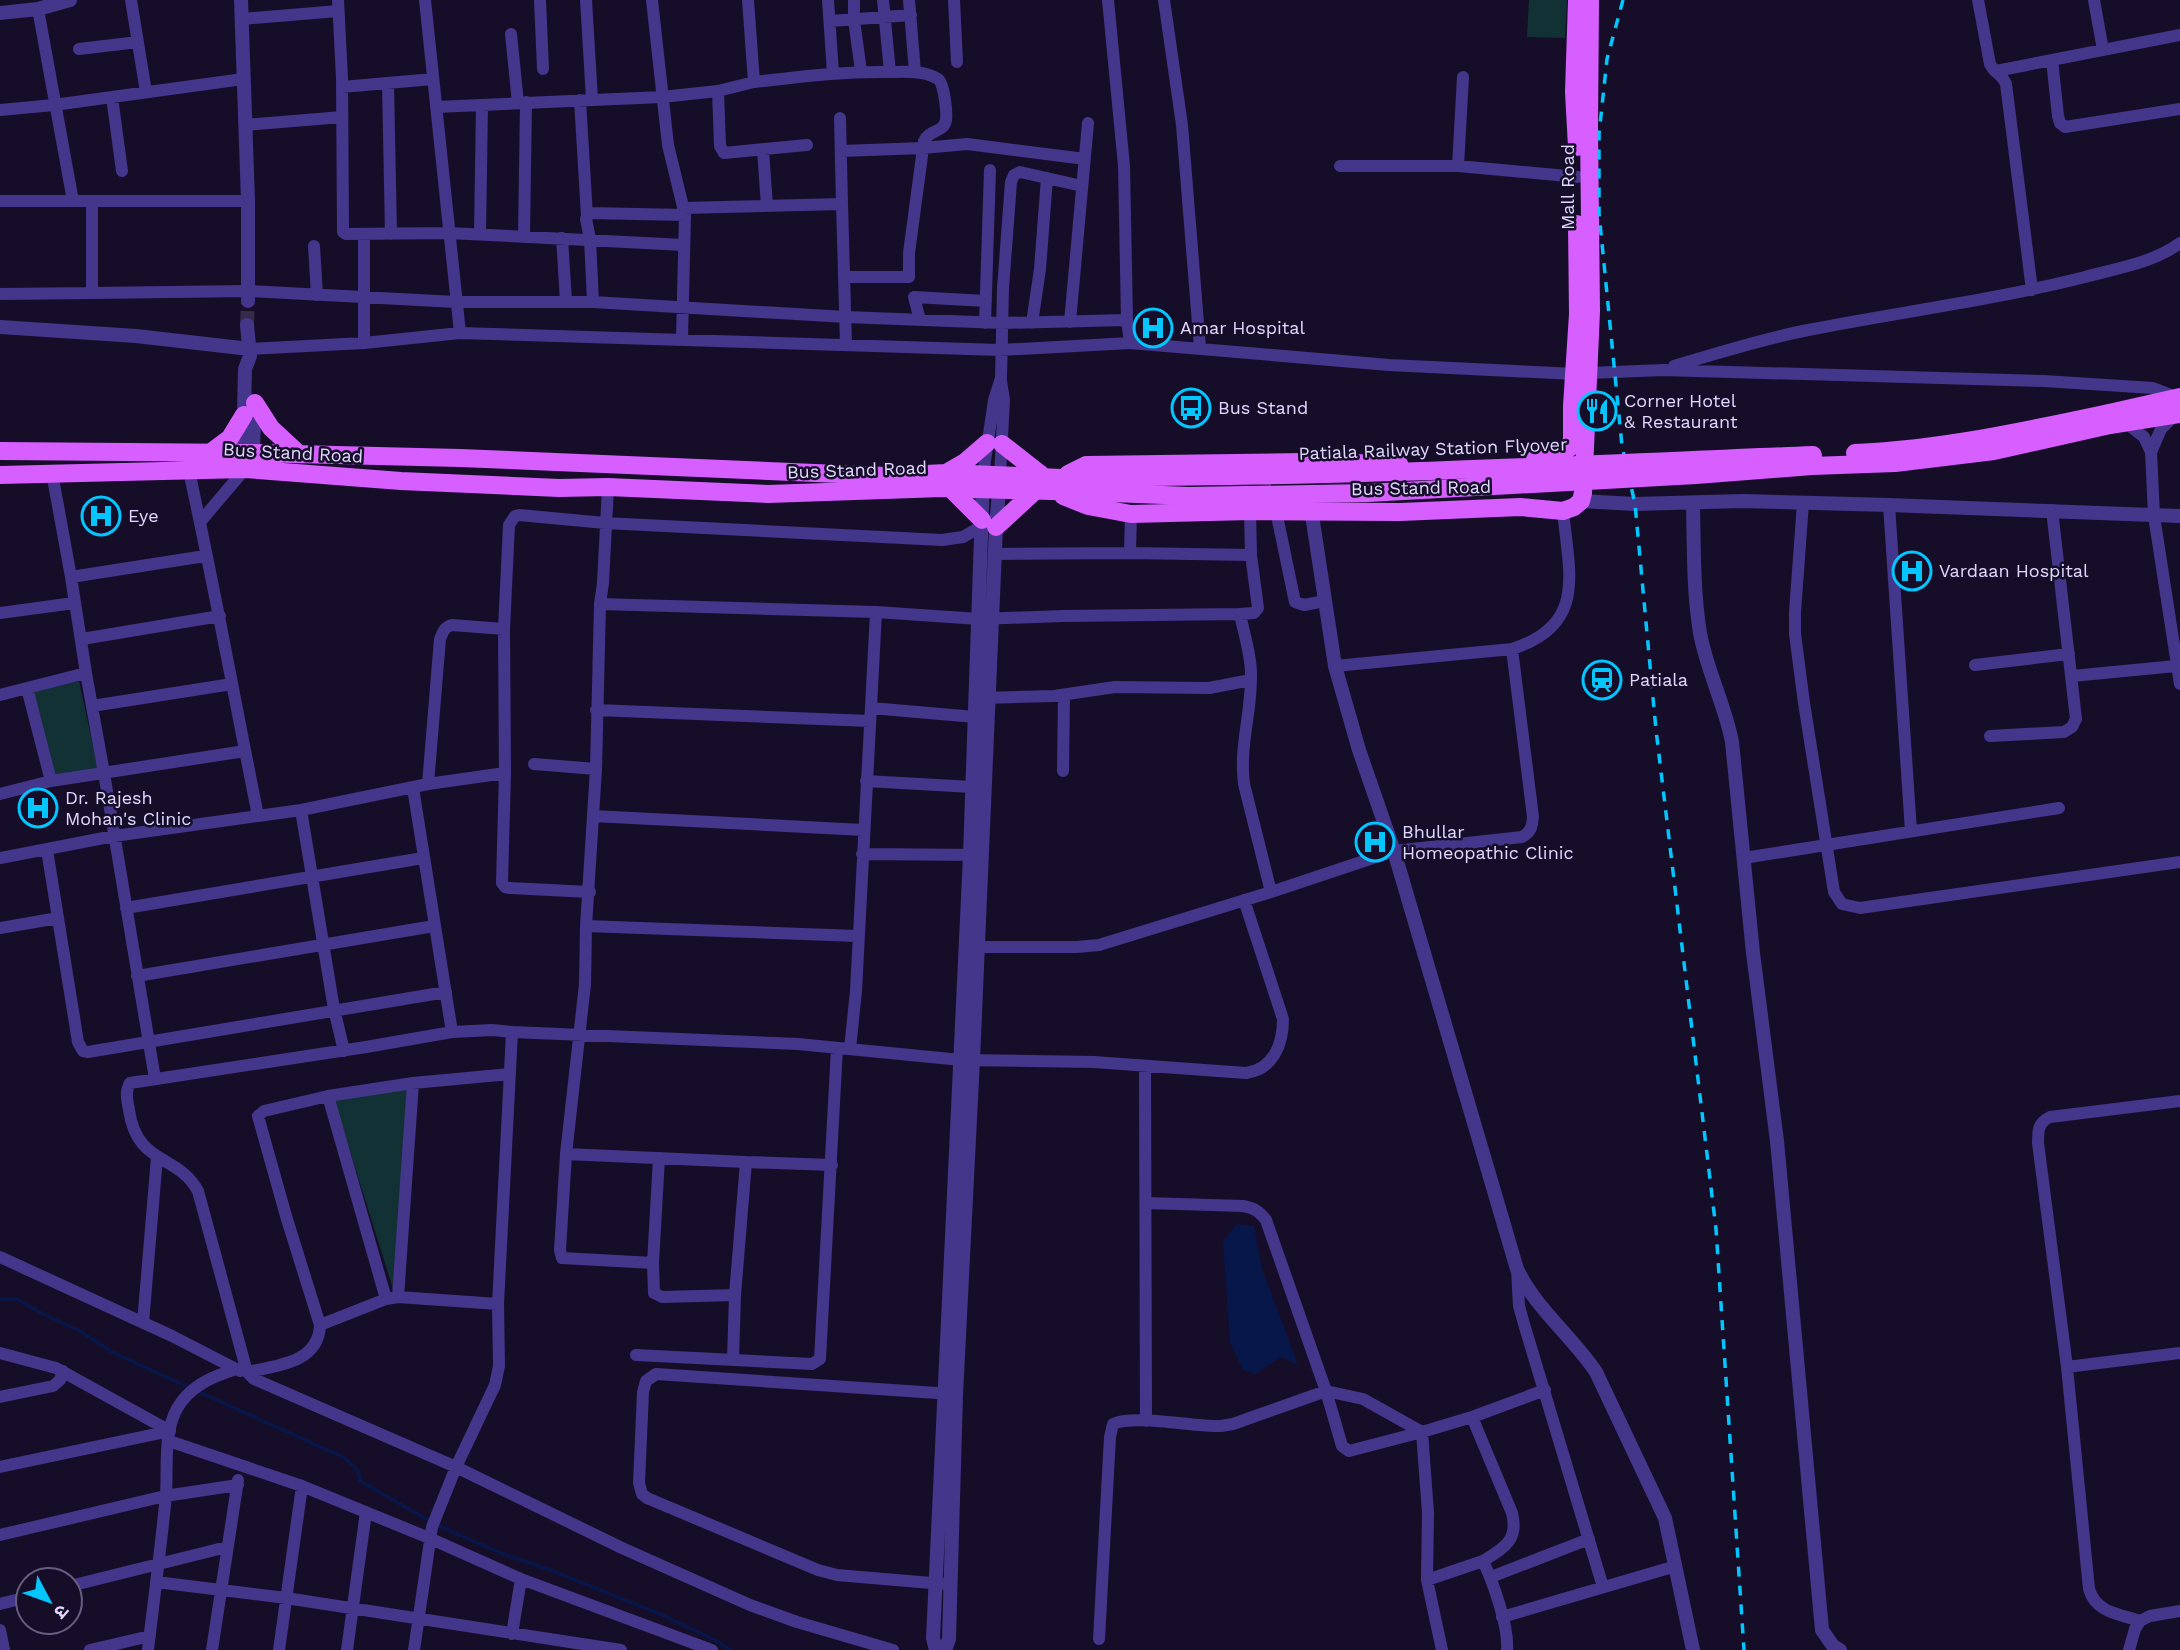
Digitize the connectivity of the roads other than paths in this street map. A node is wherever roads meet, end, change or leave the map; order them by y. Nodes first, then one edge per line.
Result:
1 (69, 0) edge
2 (131, 0) edge
3 (241, 0) edge
4 (425, 0) edge
5 (540, 0) edge
6 (586, 0) edge
7 (652, 0) edge
8 (748, 0) edge
9 (828, 0) edge
10 (854, 0) edge
11 (883, 0) edge
12 (909, 0) edge
13 (954, 0) edge
14 (1108, 0) edge
15 (1164, 0) edge
16 (1577, 0) edge
17 (1590, 0) edge
18 (1978, 0) edge
19 (2094, 0) edge
20 (338, 6) edge
21 (38, 9) junction
22 (0, 13) edge
23 (911, 15) junction
24 (884, 17) junction
25 (242, 19) junction
26 (854, 20) junction
27 (831, 21) junction
28 (511, 34) dead end
29 (2180, 35) edge
30 (138, 42) junction
31 (79, 49) dead end
32 (2103, 50) junction
33 (2052, 60) junction
34 (957, 62) dead end
35 (543, 69) dead end
36 (861, 71) junction
37 (1996, 71) junction
38 (833, 72) junction
39 (890, 72) junction
40 (915, 72) junction
41 (1464, 77) dead end
42 (243, 79) junction
43 (433, 79) junction
44 (754, 82) junction
45 (388, 83) junction
46 (342, 87) junction
47 (718, 91) junction
48 (146, 92) junction
49 (112, 97) junction
50 (662, 97) junction
51 (586, 99) junction
52 (522, 103) junction
53 (54, 105) junction
54 (482, 105) junction
55 (436, 107) junction
56 (2180, 109) edge
57 (0, 110) edge
58 (342, 117) junction
59 (839, 118) dead end
60 (1088, 123) dead end
61 (245, 125) junction
62 (807, 145) dead end
63 (923, 148) junction
64 (763, 150) junction
65 (841, 151) junction
66 (1085, 159) junction
67 (1340, 166) dead end
68 (1458, 166) junction
69 (990, 170) dead end
70 (122, 171) dead end
71 (1578, 177) junction
72 (1047, 178) junction
73 (1082, 186) junction
74 (0, 201) edge
75 (73, 201) junction
76 (92, 201) junction
77 (248, 201) junction
78 (842, 204) junction
79 (767, 206) junction
80 (684, 212) junction
81 (587, 216) junction
82 (449, 233) junction
83 (364, 234) junction
84 (391, 234) junction
85 (480, 234) junction
86 (524, 236) junction
87 (562, 238) junction
88 (590, 239) junction
89 (2180, 243) edge
90 (684, 245) junction
91 (314, 246) dead end
92 (844, 277) junction
93 (2032, 290) junction
94 (92, 293) junction
95 (0, 294) edge
96 (317, 295) junction
97 (248, 296) junction
98 (363, 297) junction
99 (986, 301) junction
100 (456, 302) junction
101 (566, 302) junction
102 (593, 302) junction
103 (682, 308) junction
104 (846, 317) junction
105 (920, 320) junction
106 (1127, 320) junction
107 (1070, 322) junction
108 (985, 323) junction
109 (1002, 323) junction
110 (1031, 323) junction
111 (247, 325) tunnel mouth
112 (0, 327) edge
113 (460, 333) junction
114 (682, 339) junction
115 (363, 342) junction
116 (1130, 343) junction
117 (846, 345) junction
118 (1200, 348) junction
119 (1577, 349) joint
120 (1000, 350) junction
121 (250, 353) junction
122 (1664, 370) junction
123 (1582, 373) junction
124 (2178, 406) edge
125 (249, 409) junction
126 (2115, 420) junction
127 (994, 444) junction
128 (0, 452) edge
129 (2151, 452) junction
130 (210, 453) junction
131 (299, 454) junction
132 (244, 461) junction
133 (1306, 462) junction
134 (189, 471) junction
135 (52, 473) junction
136 (0, 475) edge
137 (949, 481) junction
138 (1053, 482) junction
139 (991, 483) junction
140 (608, 487) junction
141 (1034, 492) junction
142 (1581, 501) junction
143 (1693, 503) junction
144 (1803, 503) junction
145 (1889, 505) junction
146 (1311, 510) junction
147 (2052, 510) junction
148 (1250, 511) junction
149 (1276, 511) junction
150 (1563, 511) junction
151 (1131, 514) junction
152 (2154, 516) junction
153 (2180, 516) edge
154 (199, 517) junction
155 (605, 523) junction
156 (987, 524) junction
157 (1130, 553) junction
158 (995, 554) junction
159 (1251, 555) junction
160 (205, 556) junction
161 (71, 577) junction
162 (1325, 601) junction
163 (74, 603) junction
164 (600, 604) junction
165 (876, 612) junction
166 (0, 613) edge
167 (1240, 614) junction
168 (2174, 615) edge
169 (220, 616) junction
170 (985, 618) junction
171 (504, 629) junction
172 (82, 639) junction
173 (1512, 649) junction
174 (2068, 654) junction
175 (1975, 665) dead end
176 (1335, 666) junction
177 (2176, 666) junction
178 (86, 673) junction
179 (2072, 676) junction
180 (1251, 680) junction
181 (232, 684) junction
182 (2180, 684) edge
183 (27, 688) junction
184 (0, 695) edge
185 (1064, 695) junction
186 (982, 698) junction
187 (92, 706) junction
188 (596, 710) junction
189 (870, 715) junction
190 (975, 717) junction
191 (1990, 736) dead end
192 (245, 751) junction
193 (534, 764) dead end
194 (596, 769) junction
195 (505, 772) junction
196 (1063, 772) dead end
197 (104, 773) junction
198 (51, 780) junction
199 (866, 781) junction
200 (428, 784) junction
201 (972, 787) junction
202 (413, 788) junction
203 (0, 794) edge
204 (2059, 808) dead end
205 (300, 810) junction
206 (258, 816) junction
207 (593, 816) junction
208 (863, 830) junction
209 (1911, 831) junction
210 (114, 836) junction
211 (1827, 844) junction
212 (47, 850) junction
213 (1394, 851) junction
214 (862, 854) junction
215 (976, 855) junction
216 (0, 858) edge
217 (423, 858) junction
218 (1744, 858) junction
219 (2180, 862) edge
220 (312, 876) junction
221 (590, 892) junction
222 (1271, 892) junction
223 (1244, 900) junction
224 (126, 908) junction
225 (58, 918) junction
226 (434, 926) junction
227 (586, 926) junction
228 (0, 928) edge
229 (858, 936) junction
230 (324, 944) junction
231 (978, 947) junction
232 (137, 976) junction
233 (446, 992) junction
234 (334, 1009) junction
235 (452, 1032) junction
236 (513, 1032) junction
237 (579, 1036) junction
238 (149, 1042) junction
239 (836, 1048) junction
240 (850, 1049) junction
241 (344, 1051) junction
242 (967, 1060) junction
243 (1145, 1066) junction
244 (510, 1074) junction
245 (155, 1079) junction
246 (413, 1083) junction
247 (328, 1096) junction
248 (2180, 1101) edge
249 (566, 1154) junction
250 (157, 1157) junction
251 (659, 1158) junction
252 (746, 1162) junction
253 (832, 1165) junction
254 (1146, 1203) junction
255 (0, 1257) edge
256 (653, 1263) junction
257 (1517, 1269) junction
258 (735, 1295) junction
259 (392, 1298) junction
260 (498, 1304) junction
261 (143, 1323) junction
262 (320, 1325) junction
263 (0, 1353) edge
264 (2180, 1353) edge
265 (636, 1355) dead end
266 (733, 1360) junction
267 (2067, 1367) junction
268 (64, 1371) junction
269 (244, 1373) junction
270 (1545, 1390) junction
271 (1326, 1391) junction
272 (950, 1394) junction
273 (0, 1397) edge
274 (1472, 1417) junction
275 (1146, 1421) junction
276 (1422, 1432) junction
277 (169, 1436) junction
278 (240, 1466) junction
279 (0, 1467) edge
280 (456, 1467) junction
281 (238, 1485) junction
282 (302, 1486) junction
283 (165, 1496) junction
284 (366, 1512) junction
285 (430, 1532) junction
286 (0, 1535) edge
287 (1589, 1539) junction
288 (227, 1547) junction
289 (1483, 1561) junction
290 (157, 1563) junction
291 (1676, 1566) junction
292 (1491, 1577) junction
293 (521, 1579) junction
294 (1427, 1580) junction
295 (84, 1582) edge
296 (156, 1582) junction
297 (936, 1584) junction
298 (951, 1585) junction
299 (1603, 1587) junction
300 (220, 1589) junction
301 (286, 1598) junction
302 (351, 1609) junction
303 (2180, 1611) edge
304 (1502, 1617) junction
305 (418, 1618) junction
306 (2140, 1621) junction
307 (0, 1630) edge
308 (512, 1634) junction
309 (150, 1636) junction
310 (1099, 1639) dead end
311 (534, 1644) edge
312 (689, 1646) edge
313 (595, 1648) edge
314 (4, 1650) edge
315 (90, 1650) edge
316 (148, 1650) edge
317 (212, 1650) edge
318 (279, 1650) edge
319 (347, 1650) edge
320 (414, 1650) edge
321 (621, 1650) edge
322 (712, 1650) edge
323 (893, 1650) edge
324 (936, 1650) edge
325 (945, 1650) edge
326 (1442, 1650) edge
327 (1507, 1650) edge
328 (1693, 1650) edge
329 (1840, 1650) edge
330 (2129, 1650) edge

1 - 21 street
2 - 30 street
3 - 25 street
4 - 43 street
5 - 35 street
6 - 51 street
7 - 50 street
8 - 44 street
9 - 27 street
10 - 26 street
11 - 24 street
12 - 23 street
13 - 34 street
14 - 106 street
15 - 118 street
16 - 71 main road, Mall Road
17 - 123 main road, Mall Road
18 - 37 street
19 - 32 street
20 - 25 street
20 - 46 street
21 - 22 street
21 - 53 street
23 - 24 street
23 - 40 street
24 - 26 street
24 - 39 street
25 - 42 street
26 - 27 street
26 - 36 street
27 - 38 street
28 - 52 street
29 - 32 street
30 - 31 street
30 - 48 street
32 - 33 street
33 - 37 street
33 - 56 street
36 - 38 street
36 - 39 street
37 - 93 street
38 - 44 street
39 - 40 street
40 - 63 street
41 - 68 street
42 - 48 street
42 - 61 street
43 - 45 street
43 - 55 street
44 - 47 street
45 - 46 street
45 - 84 street
46 - 58 street
47 - 50 street
47 - 64 street
48 - 49 street
49 - 53 street
49 - 70 street
50 - 51 street
50 - 80 street
51 - 52 street
51 - 81 street
52 - 54 street
52 - 86 street
53 - 57 street
53 - 75 street
54 - 55 street
54 - 85 street
55 - 82 street
58 - 61 street
58 - 83 street
59 - 65 street
60 - 66 street
61 - 77 street
62 - 64 street
63 - 65 street
63 - 66 street
63 - 92 street
64 - 79 street
65 - 78 street
66 - 73 street
67 - 68 street
68 - 71 street
69 - 99 street
71 - 119 main road, Mall Road
72 - 73 street
72 - 109 street
72 - 110 street
73 - 107 street
74 - 75 street
75 - 76 street
76 - 77 street
76 - 94 street
77 - 97 street
78 - 79 street
78 - 92 street
79 - 80 street
80 - 81 street
80 - 90 street
81 - 88 street
82 - 84 street
82 - 85 street
82 - 100 street
83 - 84 street
83 - 98 street
85 - 86 street
86 - 87 street
87 - 88 street
87 - 101 street
88 - 90 street
88 - 102 street
89 - 93 street
90 - 103 street
91 - 96 street
92 - 104 street
93 - 122 street
94 - 95 street
94 - 97 street
96 - 97 street
96 - 98 street
98 - 100 street
98 - 115 street
99 - 105 street
99 - 108 street
100 - 101 street
100 - 113 street
101 - 102 street
102 - 103 street
103 - 104 street
103 - 114 street
104 - 105 street
104 - 117 street
105 - 108 street
106 - 107 street
106 - 116 street
107 - 110 street
108 - 109 street
109 - 110 street
109 - 120 street
111 - 121 street
112 - 121 street
113 - 114 street
113 - 115 street
114 - 117 street
115 - 121 street
116 - 118 street
116 - 120 street
117 - 120 street
118 - 123 street
119 - 123 main road, Bus Stand Road
120 - 127 street
121 - 125 street
122 - 123 street
122 - 124 street
123 - 133 main road, Bus Stand Road
123 - 142 main road, Bus Stand Road
124 - 126 main road
124 - 129 street
125 - 130 main road
125 - 131 main road
125 - 132 street
126 - 129 street
126 - 138 main road, bridge
127 - 137 main road
127 - 138 main road
127 - 139 street
128 - 130 main road, Bus Stand Road
129 - 152 street
130 - 132 main road, Bus Stand Road
131 - 132 main road, Bus Stand Road
131 - 137 main road, Bus Stand Road
132 - 134 main road, Bus Stand Road
132 - 140 main road, Bus Stand Road
132 - 154 street
133 - 138 main road, Bus Stand Road
133 - 146 street
134 - 135 main road, Bus Stand Road
134 - 154 street
135 - 136 main road, Bus Stand Road
135 - 161 street
137 - 139 main road, Bus Stand Road
137 - 140 main road, Bus Stand Road
137 - 156 main road
138 - 139 main road, Bus Stand Road
138 - 141 main road, Bus Stand Road
138 - 151 main road, Bus Stand Road
139 - 141 main road, Bus Stand Road
139 - 156 street
140 - 155 street
141 - 156 main road
142 - 143 street
142 - 150 main road
143 - 144 street
143 - 218 street
144 - 145 street
144 - 211 street
145 - 147 street
145 - 209 street
146 - 149 main road, Bus Stand Road
146 - 150 main road, Bus Stand Road
146 - 162 street
147 - 152 street
147 - 174 street
148 - 149 main road, Bus Stand Road
148 - 151 main road, Bus Stand Road
148 - 159 street
149 - 162 street
150 - 173 street
151 - 157 street
152 - 153 street
152 - 168 street
154 - 160 street
155 - 156 street
155 - 164 street
155 - 171 street
156 - 158 street
156 - 170 street
157 - 158 street
157 - 159 street
158 - 170 street
159 - 167 street
160 - 161 street
160 - 169 street
161 - 163 street
162 - 176 street
163 - 166 street
163 - 172 street
164 - 165 street
164 - 188 street
165 - 170 street
165 - 189 street
167 - 170 street
167 - 180 street
168 - 177 street
169 - 172 street
169 - 181 street
170 - 186 street
171 - 195 street
171 - 200 street
172 - 178 street
173 - 176 street
173 - 213 street
174 - 175 street
174 - 179 street
176 - 213 street
177 - 179 street
177 - 182 street
178 - 183 street
178 - 187 street
179 - 191 street
180 - 185 street
180 - 222 street
181 - 187 street
181 - 192 street
183 - 184 street
183 - 198 street
185 - 186 street
185 - 196 street
186 - 190 street
186 - 215 street
187 - 197 street
188 - 189 street
188 - 194 street
189 - 190 street
189 - 199 street
190 - 201 street
192 - 197 street
192 - 206 street
193 - 194 street
194 - 207 street
195 - 200 street
195 - 221 street
197 - 198 street
197 - 210 street
198 - 203 street
199 - 201 street
199 - 208 street
200 - 202 street
201 - 215 street
202 - 205 street
202 - 217 street
204 - 209 street
205 - 206 street
205 - 220 street
206 - 210 street
207 - 208 street
207 - 221 street
208 - 214 street
209 - 211 street
210 - 212 street
210 - 224 street
211 - 218 street
211 - 219 street
212 - 216 street
212 - 225 street
213 - 222 street
213 - 257 street
214 - 215 street
214 - 229 street
215 - 231 street
215 - 242 street
217 - 220 street
217 - 226 street
218 - 329 street
220 - 224 street
220 - 230 street
221 - 227 street
222 - 223 street
223 - 231 street
223 - 243 street
224 - 232 street
225 - 228 street
225 - 238 street
226 - 230 street
226 - 233 street
227 - 229 street
227 - 237 street
229 - 240 street
230 - 232 street
230 - 234 street
231 - 242 street
232 - 238 street
233 - 234 street
233 - 235 street
234 - 238 street
234 - 241 street
235 - 236 street
235 - 241 street
236 - 237 street
236 - 244 street
237 - 239 street
237 - 249 street
238 - 245 street
239 - 240 street
239 - 253 street
240 - 242 street
241 - 245 street
242 - 243 street
242 - 272 street
243 - 254 street
244 - 246 street
244 - 260 street
245 - 250 street
246 - 247 street
246 - 259 street
247 - 259 street
247 - 262 street
248 - 267 street
249 - 251 street
249 - 256 street
250 - 261 street
250 - 269 street
251 - 252 street
251 - 256 street
252 - 253 street
252 - 258 street
253 - 266 street
254 - 271 street
254 - 275 street
255 - 261 street
256 - 258 street
257 - 270 street
257 - 291 street
258 - 266 street
259 - 260 street
259 - 262 street
260 - 280 street
261 - 269 street
262 - 269 street
263 - 268 street
264 - 267 street
265 - 266 street
267 - 306 street
268 - 273 street
268 - 277 street
269 - 277 street
269 - 280 street
270 - 274 street
270 - 287 street
271 - 275 street
271 - 276 street
271 - 276 street
272 - 297 street
272 - 297 street
272 - 298 street
274 - 276 street
274 - 289 street
275 - 310 street
276 - 294 street
277 - 278 street
277 - 279 street
277 - 283 street
278 - 281 street
278 - 282 street
280 - 285 street
280 - 323 street
281 - 283 street
281 - 288 street
282 - 284 street
282 - 301 street
283 - 286 street
283 - 290 street
284 - 285 street
284 - 302 street
285 - 293 street
285 - 305 street
287 - 292 street
287 - 299 street
288 - 290 street
288 - 300 street
289 - 292 street
289 - 294 street
290 - 295 street
290 - 296 street
291 - 299 street
291 - 328 street
292 - 304 street
293 - 308 street
293 - 312 street
294 - 326 street
296 - 300 street
296 - 309 street
297 - 298 street
297 - 324 street
298 - 325 street
299 - 304 street
300 - 301 street
300 - 317 street
301 - 302 street
301 - 318 street
302 - 305 street
302 - 319 street
303 - 306 street
304 - 327 street
305 - 308 street
305 - 320 street
306 - 330 street
307 - 314 street
308 - 311 street
309 - 315 street
309 - 316 street
311 - 313 street
312 - 322 street
313 - 321 street

